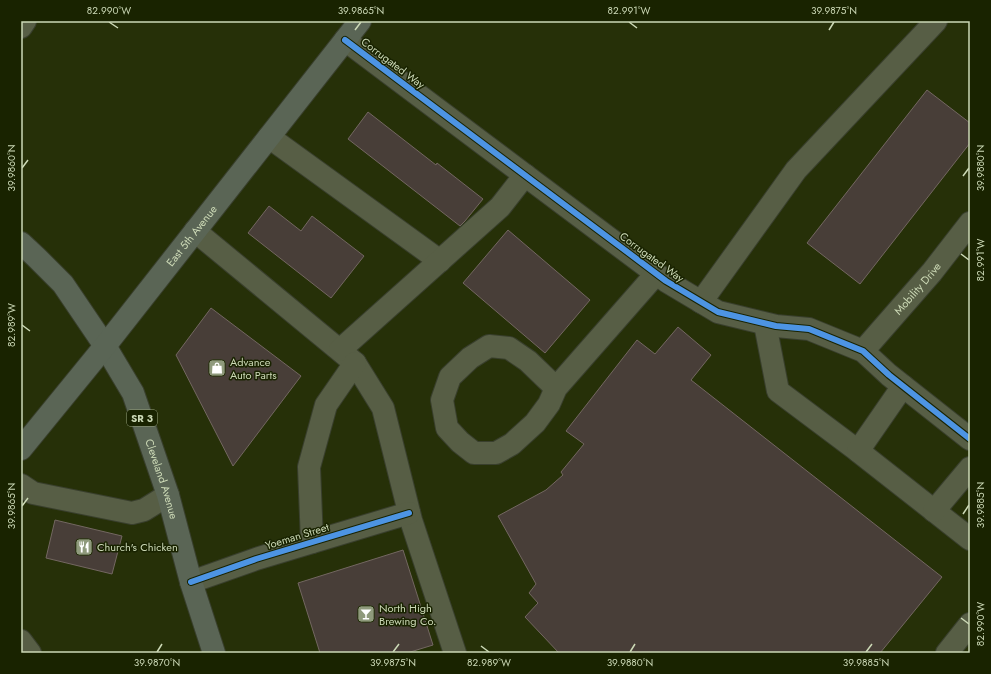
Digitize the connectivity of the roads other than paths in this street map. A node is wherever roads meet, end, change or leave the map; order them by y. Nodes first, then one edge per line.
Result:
1 (26, 21) edge
2 (360, 21) edge
3 (936, 21) edge
4 (21, 27) edge
5 (345, 40) junction
6 (269, 137) junction
7 (524, 175) junction
8 (970, 223) edge
9 (196, 231) junction
10 (21, 244) edge
11 (440, 261) junction
12 (656, 274) junction
13 (701, 302) junction
14 (765, 324) junction
15 (105, 346) junction
16 (863, 351) junction
17 (347, 356) junction
18 (903, 386) junction
19 (556, 388) junction
20 (970, 439) edge
21 (21, 449) edge
22 (858, 451) junction
23 (970, 468) edge
24 (21, 485) edge
25 (168, 495) junction
26 (934, 511) junction
27 (409, 513) junction
28 (970, 540) edge
29 (312, 542) junction
30 (191, 582) junction
31 (970, 624) edge
32 (21, 641) edge
33 (30, 653) edge
34 (214, 653) edge
35 (455, 653) edge
36 (947, 653) edge

1 - 4 street
2 - 5 main road, East 5th Avenue
3 - 13 street
5 - 6 main road, East 5th Avenue
5 - 7 street, Corrugated Way
6 - 9 main road, East 5th Avenue
6 - 11 street
7 - 11 street
7 - 12 street, Corrugated Way
8 - 16 street, Mobility Drive
9 - 15 main road, East 5th Avenue
9 - 17 street
10 - 15 main road, Cleveland Avenue / SR 3
11 - 17 street
12 - 13 street, Corrugated Way
12 - 19 street
13 - 14 street, Corrugated Way
14 - 16 street, Corrugated Way
14 - 22 street
15 - 21 main road, East 5th Avenue
15 - 25 main road, Cleveland Avenue / SR 3
16 - 18 street, Corrugated Way
17 - 27 street
17 - 29 street
18 - 20 street, Corrugated Way
18 - 22 street
19 - 19 street
22 - 26 street
23 - 26 street
24 - 25 street
25 - 30 main road, Cleveland Avenue / SR 3
26 - 28 street
27 - 29 street, Yoeman Street
27 - 35 street
29 - 30 street, Yoeman Street
30 - 34 main road, Cleveland Avenue / SR 3
31 - 36 street
32 - 33 street

